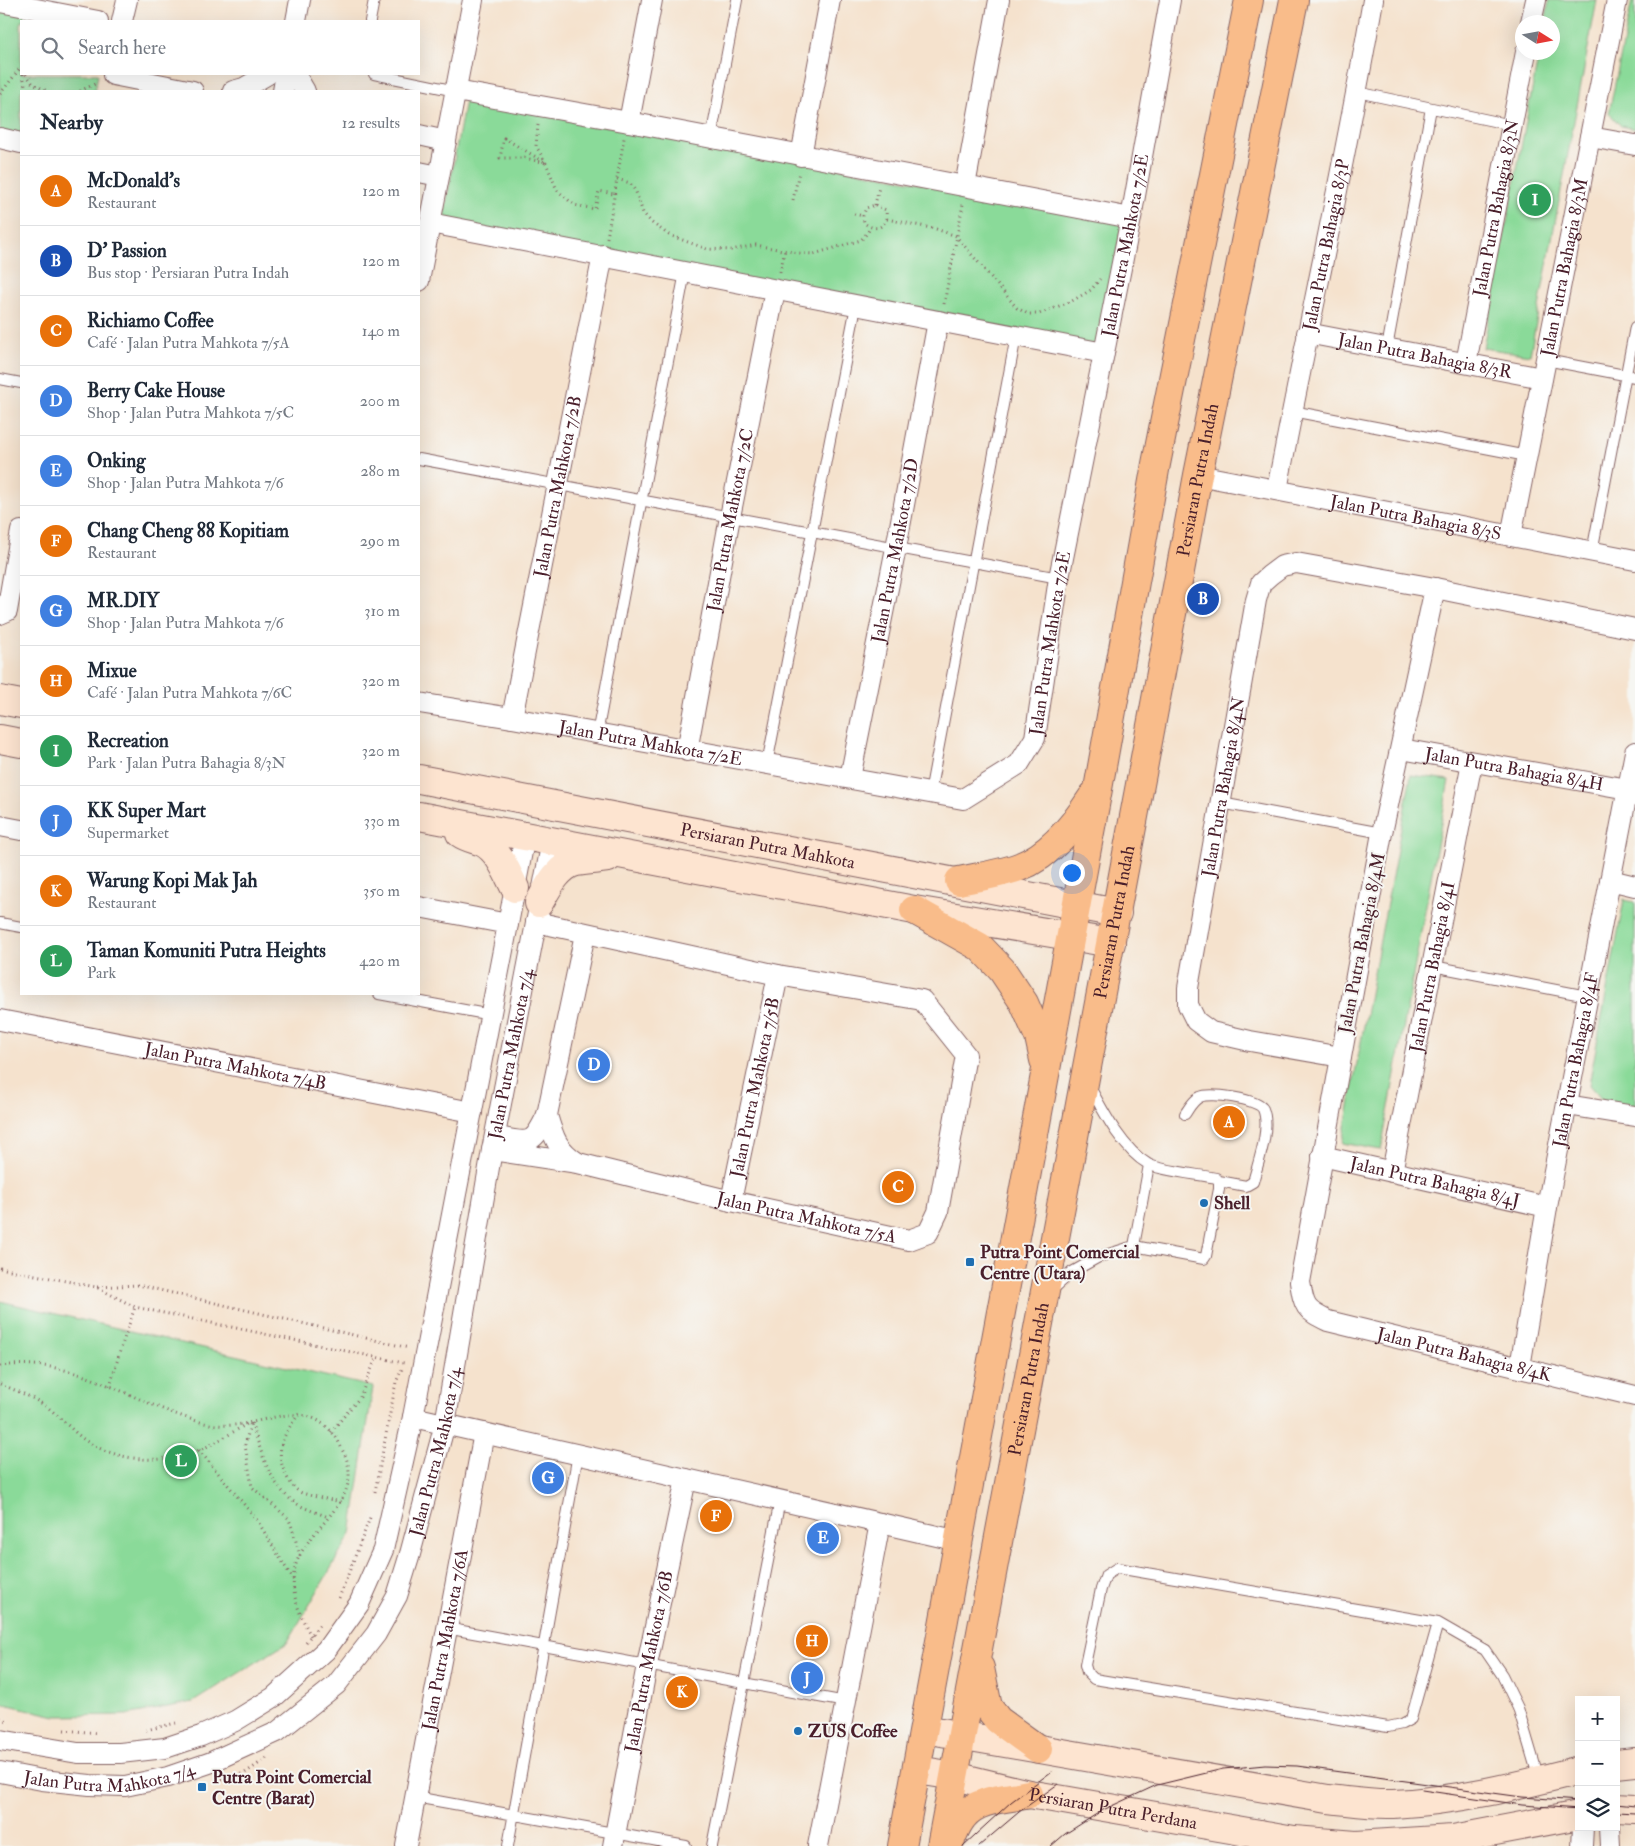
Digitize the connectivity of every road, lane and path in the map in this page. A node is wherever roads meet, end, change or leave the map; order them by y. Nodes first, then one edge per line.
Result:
1 (126, 0) edge
2 (300, 0) edge
3 (374, 0) edge
4 (474, 0) edge
5 (652, 0) edge
6 (737, 0) edge
7 (830, 0) edge
8 (999, 0) edge
9 (1170, 0) edge
10 (1249, 0) edge
11 (1294, 0) edge
12 (1373, 0) edge
13 (1536, 0) edge
14 (1616, 0) edge
15 (0, 2) edge
16 (1533, 15) edge
17 (93, 20) edge
18 (122, 20) edge
19 (296, 20) edge
20 (370, 20) edge
21 (1524, 60) edge
22 (20, 67) edge
23 (25, 75) edge
24 (26, 75) edge
25 (266, 75) edge
26 (286, 75) edge
27 (296, 75) edge
28 (379, 75) edge
29 (113, 80) edge
30 (26, 90) edge
31 (45, 90) edge
32 (186, 90) edge
33 (236, 90) edge
34 (283, 90) edge
35 (304, 90) edge
36 (456, 91) junction
37 (1357, 92) junction
38 (0, 94) edge
39 (1431, 108) junction
40 (538, 125) dead end
41 (1512, 125) junction
42 (626, 128) junction
43 (420, 136) edge
44 (0, 138) edge
45 (711, 138) junction
46 (1590, 138) junction
47 (20, 143) edge
48 (1635, 145) edge
49 (442, 159) junction
50 (546, 163) junction
51 (800, 164) junction
52 (420, 171) edge
53 (617, 179) junction
54 (880, 184) dead end
55 (964, 193) junction
56 (614, 194) junction
57 (793, 200) dead end
58 (875, 205) junction
59 (854, 214) dead end
60 (863, 216) junction
61 (1131, 218) junction
62 (887, 219) junction
63 (424, 222) edge
64 (870, 227) junction
65 (956, 236) junction
66 (605, 247) junction
67 (785, 250) junction
68 (420, 269) edge
69 (685, 272) junction
70 (1103, 275) dead end
71 (777, 284) junction
72 (856, 306) junction
73 (940, 314) junction
74 (1635, 327) edge
75 (1307, 332) junction
76 (1016, 336) junction
77 (1386, 348) junction
78 (1104, 352) junction
79 (1466, 364) junction
80 (1544, 369) junction
81 (1630, 377) edge
82 (0, 379) edge
83 (20, 384) edge
84 (1292, 411) junction
85 (1527, 456) junction
86 (420, 459) edge
87 (1198, 475) junction
88 (558, 484) junction
89 (1277, 490) junction
90 (641, 500) junction
91 (730, 517) junction
92 (812, 532) junction
93 (1511, 536) junction
94 (20, 537) edge
95 (896, 548) junction
96 (1592, 552) junction
97 (1635, 560) edge
98 (974, 562) junction
99 (1060, 578) junction
100 (1435, 588) junction
101 (7, 612) edge
102 (1635, 629) edge
103 (420, 703) edge
104 (512, 718) junction
105 (597, 734) junction
106 (0, 739) edge
107 (20, 743) edge
108 (1401, 749) junction
109 (687, 751) junction
110 (1635, 752) edge
111 (1472, 762) junction
112 (767, 764) junction
113 (850, 778) junction
114 (420, 779) edge
115 (450, 785) junction
116 (1098, 789) junction
117 (1628, 789) junction
118 (930, 793) junction
119 (1221, 803) junction
120 (420, 816) edge
121 (446, 821) junction
122 (645, 822) junction
123 (0, 826) edge
124 (20, 830) edge
125 (539, 832) junction
126 (1382, 834) junction
127 (624, 855) junction
128 (1610, 880) junction
129 (959, 881) junction
130 (1635, 886) edge
131 (514, 888) junction
132 (1076, 904) junction
133 (420, 907) edge
134 (914, 910) junction
135 (537, 913) junction
136 (1117, 913) junction
137 (0, 923) edge
138 (508, 924) junction
139 (20, 927) edge
140 (585, 934) junction
141 (1070, 937) junction
142 (1111, 943) junction
143 (1432, 966) junction
144 (778, 975) junction
145 (385, 995) edge
146 (1587, 996) junction
147 (490, 1014) junction
148 (0, 1020) edge
149 (1340, 1056) junction
150 (1045, 1069) junction
151 (1086, 1079) junction
152 (1567, 1105) junction
153 (472, 1112) junction
154 (1185, 1114) dead end
155 (547, 1115) junction
156 (1635, 1116) edge
157 (493, 1143) junction
158 (1322, 1156) junction
159 (578, 1163) junction
160 (1149, 1165) junction
161 (1392, 1172) junction
162 (1219, 1182) junction
163 (731, 1200) junction
164 (1548, 1207) junction
165 (1134, 1246) junction
166 (0, 1268) edge
167 (96, 1287) junction
168 (1045, 1297) junction
169 (1303, 1299) joint
170 (135, 1308) junction
171 (376, 1358) junction
172 (404, 1363) junction
173 (0, 1366) edge
174 (1520, 1367) junction
175 (0, 1384) edge
176 (110, 1386) junction
177 (1635, 1396) edge
178 (299, 1414) junction
179 (413, 1417) junction
180 (251, 1422) junction
181 (445, 1424) junction
182 (331, 1432) junction
183 (484, 1433) junction
184 (199, 1450) junction
185 (578, 1454) junction
186 (686, 1479) junction
187 (375, 1493) dead end
188 (780, 1500) junction
189 (341, 1502) junction
190 (372, 1512) dead end
191 (328, 1517) junction
192 (880, 1523) junction
193 (959, 1541) junction
194 (300, 1556) junction
195 (294, 1581) junction
196 (338, 1601) dead end
197 (322, 1622) dead end
198 (1438, 1622) junction
199 (446, 1628) junction
200 (311, 1636) junction
201 (544, 1646) junction
202 (300, 1649) dead end
203 (978, 1651) junction
204 (647, 1665) junction
205 (743, 1683) junction
206 (846, 1702) junction
207 (0, 1718) edge
208 (182, 1722) dead end
209 (11, 1723) dead end
210 (924, 1729) junction
211 (58, 1730) dead end
212 (144, 1731) dead end
213 (105, 1734) dead end
214 (962, 1736) junction
215 (0, 1740) edge
216 (1038, 1749) junction
217 (1635, 1762) edge
218 (1620, 1764) edge
219 (917, 1770) junction
220 (1573, 1771) edge
221 (0, 1772) edge
222 (954, 1776) junction
223 (1539, 1780) junction
224 (1576, 1786) edge
225 (1029, 1794) junction
226 (416, 1797) junction
227 (1620, 1808) edge
228 (1635, 1809) edge
229 (514, 1815) junction
230 (1575, 1816) edge
231 (1583, 1831) edge
232 (1608, 1831) edge
233 (614, 1840) edge
234 (1464, 1843) edge
235 (406, 1846) edge
236 (508, 1846) edge
237 (686, 1846) edge
238 (712, 1846) edge
239 (818, 1846) edge
240 (902, 1846) edge
241 (941, 1846) edge
242 (948, 1846) edge
243 (1582, 1846) edge
244 (1610, 1846) edge

1 - 18 street
2 - 19 street
3 - 20 lane
4 - 36 street
5 - 42 street
6 - 45 lane
7 - 51 street
8 - 55 street
9 - 61 street, Jalan Putra Mahkota 7/2E
10 - 116 main road
11 - 87 main road, Persiaran Putra Indah
12 - 37 street, Jalan Putra Bahagia 8/3P
13 - 16 street
14 - 46 street, Jalan Putra Bahagia 8/3M
15 - 17 street
21 - 41 street, Jalan Putra Bahagia 8/3N
22 - 38 path
23 - 30 path
24 - 31 path
25 - 33 street
26 - 34 street
27 - 35 street
28 - 36 lane
29 - 32 street
36 - 42 street
36 - 49 street
37 - 39 lane
37 - 75 street, Jalan Putra Bahagia 8/3P
39 - 41 lane
39 - 77 lane
40 - 50 path
41 - 79 street, Jalan Putra Bahagia 8/3N
42 - 45 street
42 - 53 path
43 - 49 street
44 - 47 street
45 - 51 street
46 - 48 street
46 - 80 street, Jalan Putra Bahagia 8/3M
49 - 52 street
49 - 63 street
50 - 50 path
50 - 56 path
51 - 55 street
51 - 57 path
53 - 56 path
53 - 67 path
54 - 58 path
55 - 61 street
55 - 65 path
56 - 66 path
58 - 60 path
58 - 62 path
59 - 60 path
60 - 64 path
61 - 78 street, Jalan Putra Mahkota 7/2E
62 - 64 path
62 - 65 path
63 - 66 street
63 - 68 street
64 - 67 path
65 - 70 path
65 - 73 path
66 - 69 street
66 - 88 street, Jalan Putra Mahkota 7/2B
67 - 71 path
69 - 71 street
69 - 90 lane
71 - 72 street
71 - 91 street, Jalan Putra Mahkota 7/2C
72 - 73 street
72 - 92 lane
73 - 76 street
73 - 95 street, Jalan Putra Mahkota 7/2D
74 - 81 lane
75 - 77 street, Jalan Putra Bahagia 8/3R
75 - 84 street, Jalan Putra Bahagia 8/3P
76 - 78 street
76 - 98 lane
77 - 79 street, Jalan Putra Bahagia 8/3R
78 - 99 street, Jalan Putra Mahkota 7/2E
79 - 80 street, Jalan Putra Bahagia 8/3R
80 - 81 lane
80 - 85 street, Jalan Putra Bahagia 8/3M
81 - 96 lane
82 - 83 lane
84 - 85 lane
84 - 89 street, Jalan Putra Bahagia 8/3P
85 - 93 street, Jalan Putra Bahagia 8/3M
86 - 88 lane
87 - 89 street, Jalan Putra Bahagia 8/3S
87 - 136 main road, Persiaran Putra Indah
88 - 90 lane
88 - 104 street, Jalan Putra Mahkota 7/2B
89 - 93 street, Jalan Putra Bahagia 8/3S
90 - 91 lane
90 - 105 lane
91 - 92 lane
91 - 109 street, Jalan Putra Mahkota 7/2C
92 - 95 lane
92 - 112 lane
93 - 96 street, Jalan Putra Bahagia 8/3S
94 - 101 street
95 - 98 lane
95 - 113 street, Jalan Putra Mahkota 7/2D
96 - 97 street, Jalan Putra Bahagia 8/3S
98 - 99 lane
98 - 118 lane
99 - 118 street, Jalan Putra Mahkota 7/2E
100 - 102 street, Jalan Putra Bahagia 8/4N
100 - 108 street, Jalan Putra Bahagia 8/4M
100 - 119 street, Jalan Putra Bahagia 8/4N
103 - 104 street, Jalan Putra Mahkota 7/2E
104 - 105 street, Jalan Putra Mahkota 7/2E
105 - 109 street, Jalan Putra Mahkota 7/2E
106 - 107 street
108 - 111 street, Jalan Putra Bahagia 8/4H
108 - 126 street, Jalan Putra Bahagia 8/4M
109 - 112 street, Jalan Putra Mahkota 7/2E
110 - 117 street, Jalan Putra Bahagia 8/4F
111 - 117 street, Jalan Putra Bahagia 8/4H
111 - 143 street, Jalan Putra Bahagia 8/4I
112 - 113 street, Jalan Putra Mahkota 7/2E
113 - 118 street, Jalan Putra Mahkota 7/2E
114 - 115 street, Persiaran Putra Mahkota
115 - 122 street, Persiaran Putra Mahkota
115 - 125 street
116 - 129 main road
116 - 132 main road
117 - 128 street, Jalan Putra Bahagia 8/4F
119 - 126 lane
119 - 149 street, Jalan Putra Bahagia 8/4N
120 - 121 street, Persiaran Putra Mahkota
121 - 125 street, Persiaran Putra Mahkota
121 - 131 street
122 - 125 street
122 - 129 street, Persiaran Putra Mahkota
123 - 124 street
125 - 127 street, Persiaran Putra Mahkota
125 - 131 street, Jalan Putra Mahkota 7/4
125 - 135 street, Jalan Putra Mahkota 7/4
126 - 149 street, Jalan Putra Bahagia 8/4M
127 - 134 street, Persiaran Putra Mahkota
127 - 135 street
128 - 130 street
128 - 146 street, Jalan Putra Bahagia 8/4F
129 - 132 street, Persiaran Putra Mahkota
131 - 138 street, Jalan Putra Mahkota 7/4
132 - 136 street, Persiaran Putra Mahkota
132 - 141 main road
133 - 138 street
134 - 141 street, Persiaran Putra Mahkota
134 - 150 main road
135 - 140 street, Jalan Putra Mahkota 7/5A
135 - 157 street, Jalan Putra Mahkota 7/4
136 - 142 main road, Persiaran Putra Indah
137 - 139 lane
138 - 147 street, Jalan Putra Mahkota 7/4
140 - 144 street, Jalan Putra Mahkota 7/5A
140 - 155 street
141 - 142 street, Persiaran Putra Mahkota
141 - 150 main road
142 - 151 main road, Persiaran Putra Indah
143 - 146 lane
143 - 161 street, Jalan Putra Bahagia 8/4I
144 - 163 street, Jalan Putra Mahkota 7/5B
144 - 163 street, Jalan Putra Mahkota 7/5A
145 - 147 lane
146 - 152 street, Jalan Putra Bahagia 8/4F
147 - 153 street, Jalan Putra Mahkota 7/4
148 - 153 street, Jalan Putra Mahkota 7/4B
149 - 158 street, Jalan Putra Bahagia 8/4M
150 - 193 main road
151 - 160 lane
151 - 168 main road, Persiaran Putra Indah
152 - 156 street
152 - 164 street, Jalan Putra Bahagia 8/4F
153 - 179 street, Jalan Putra Mahkota 7/4
154 - 162 lane
155 - 157 street
155 - 159 street
157 - 159 street, Jalan Putra Mahkota 7/5A
157 - 181 street, Jalan Putra Mahkota 7/4
158 - 161 street, Jalan Putra Bahagia 8/4J
158 - 169 street, Jalan Putra Bahagia 8/4M
159 - 163 street, Jalan Putra Mahkota 7/5A
160 - 162 lane
160 - 165 lane
161 - 164 street, Jalan Putra Bahagia 8/4J
162 - 165 lane
164 - 174 street, Jalan Putra Bahagia 8/4F
165 - 168 lane
166 - 167 path
167 - 170 path
167 - 172 path
168 - 203 main road, Persiaran Putra Indah
169 - 174 street, Jalan Putra Bahagia 8/4K
170 - 171 path
170 - 176 path
171 - 172 path
171 - 182 path
172 - 187 path
173 - 176 path
174 - 177 street, Jalan Putra Bahagia 8/4K
175 - 184 path
176 - 180 path
178 - 180 path
178 - 182 path
178 - 189 path
179 - 181 street
179 - 215 street, Jalan Putra Mahkota 7/4
180 - 184 path
180 - 191 path
180 - 194 path
181 - 183 street
181 - 221 street, Jalan Putra Mahkota 7/4
182 - 189 path
183 - 185 street
183 - 199 street, Jalan Putra Mahkota 7/6A
184 - 195 path
185 - 186 street
185 - 201 lane
186 - 188 street
186 - 204 street, Jalan Putra Mahkota 7/6B
188 - 192 street
188 - 205 lane
189 - 191 path
190 - 196 path
191 - 194 path
192 - 193 street
192 - 206 street
193 - 210 main road
194 - 195 path
195 - 200 path
197 - 200 path
198 - 198 lane
198 - 223 lane
199 - 201 lane
199 - 226 street, Jalan Putra Mahkota 7/6A
200 - 202 path
201 - 204 lane
201 - 229 lane
203 - 214 main road, Persiaran Putra Indah
203 - 216 main road
204 - 205 lane
204 - 233 street, Jalan Putra Mahkota 7/6B
205 - 206 lane
205 - 238 lane
206 - 239 street
207 - 209 path
208 - 212 path
210 - 214 street
210 - 219 main road
211 - 213 path
214 - 216 street
214 - 222 main road, Persiaran Putra Indah
216 - 223 street
217 - 218 street
219 - 222 street, Persiaran Putra Perdana
219 - 240 main road
220 - 223 street
220 - 224 street
222 - 225 street, Persiaran Putra Perdana
222 - 241 main road, Persiaran Putra Indah
225 - 234 street, Persiaran Putra Perdana
225 - 242 main road
226 - 229 lane
226 - 235 street, Jalan Putra Mahkota 7/6A
227 - 228 street
229 - 233 lane
229 - 236 lane
230 - 234 street, Persiaran Putra Perdana
231 - 243 street
232 - 244 street
233 - 237 lane

